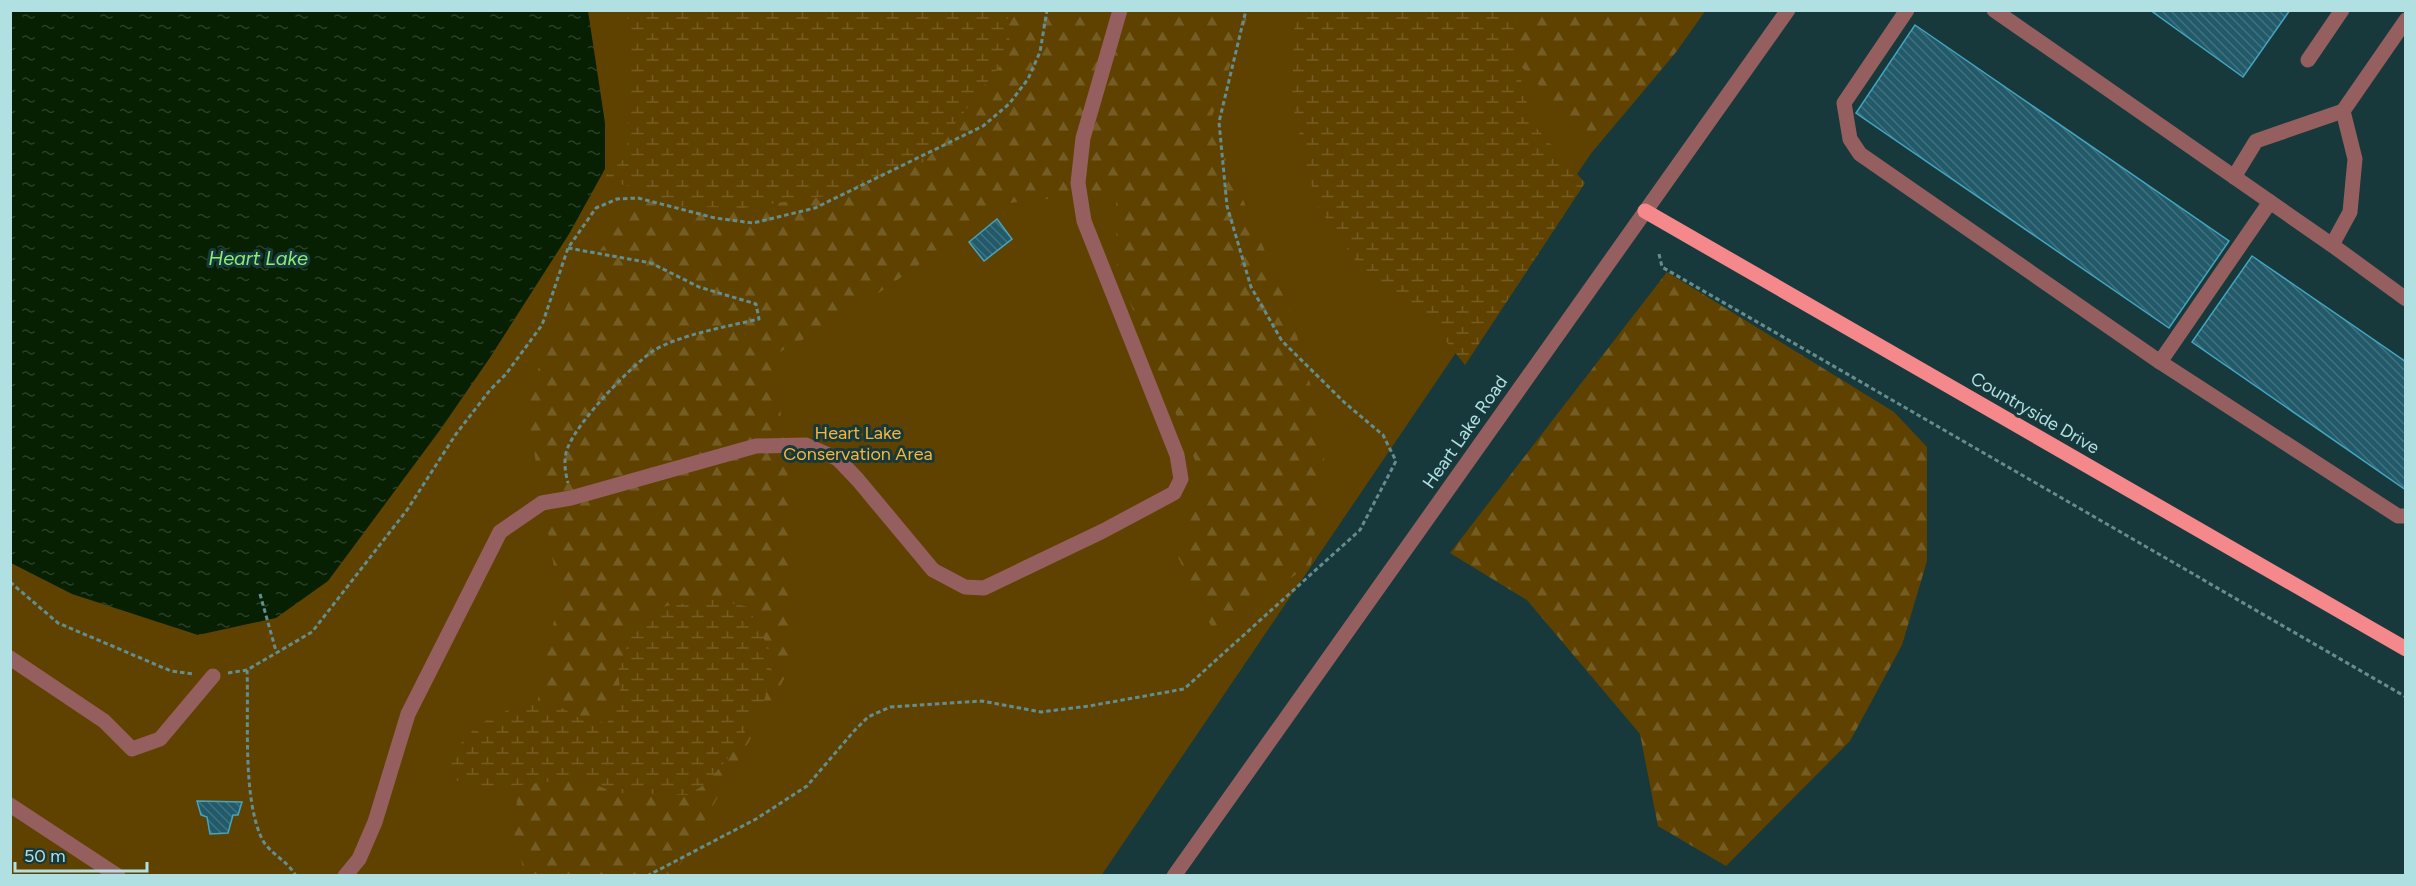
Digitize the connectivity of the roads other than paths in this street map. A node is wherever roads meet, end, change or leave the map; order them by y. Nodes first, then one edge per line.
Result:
1 (1120, 10) edge
2 (1788, 10) edge
3 (1907, 10) edge
4 (1994, 10) edge
5 (2342, 10) edge
6 (2406, 20) edge
7 (2308, 60) dead end
8 (2343, 111) junction
9 (2234, 177) junction
10 (2270, 202) junction
11 (1645, 211) junction
12 (2332, 244) junction
13 (2406, 299) edge
14 (2160, 362) junction
15 (2406, 516) edge
16 (2406, 649) edge
17 (10, 658) edge
18 (213, 676) road end
19 (10, 805) edge
20 (118, 876) edge
21 (345, 876) edge
22 (1174, 876) edge

1 - 21 street
2 - 11 street, Heart Lake Road
3 - 14 street
4 - 9 street
5 - 7 street
6 - 8 street
8 - 9 street
8 - 12 street
9 - 10 street
10 - 12 street
10 - 14 street
11 - 16 main road, Countryside Drive
11 - 22 street, Heart Lake Road
12 - 13 street
14 - 15 street
17 - 18 street
19 - 20 street

